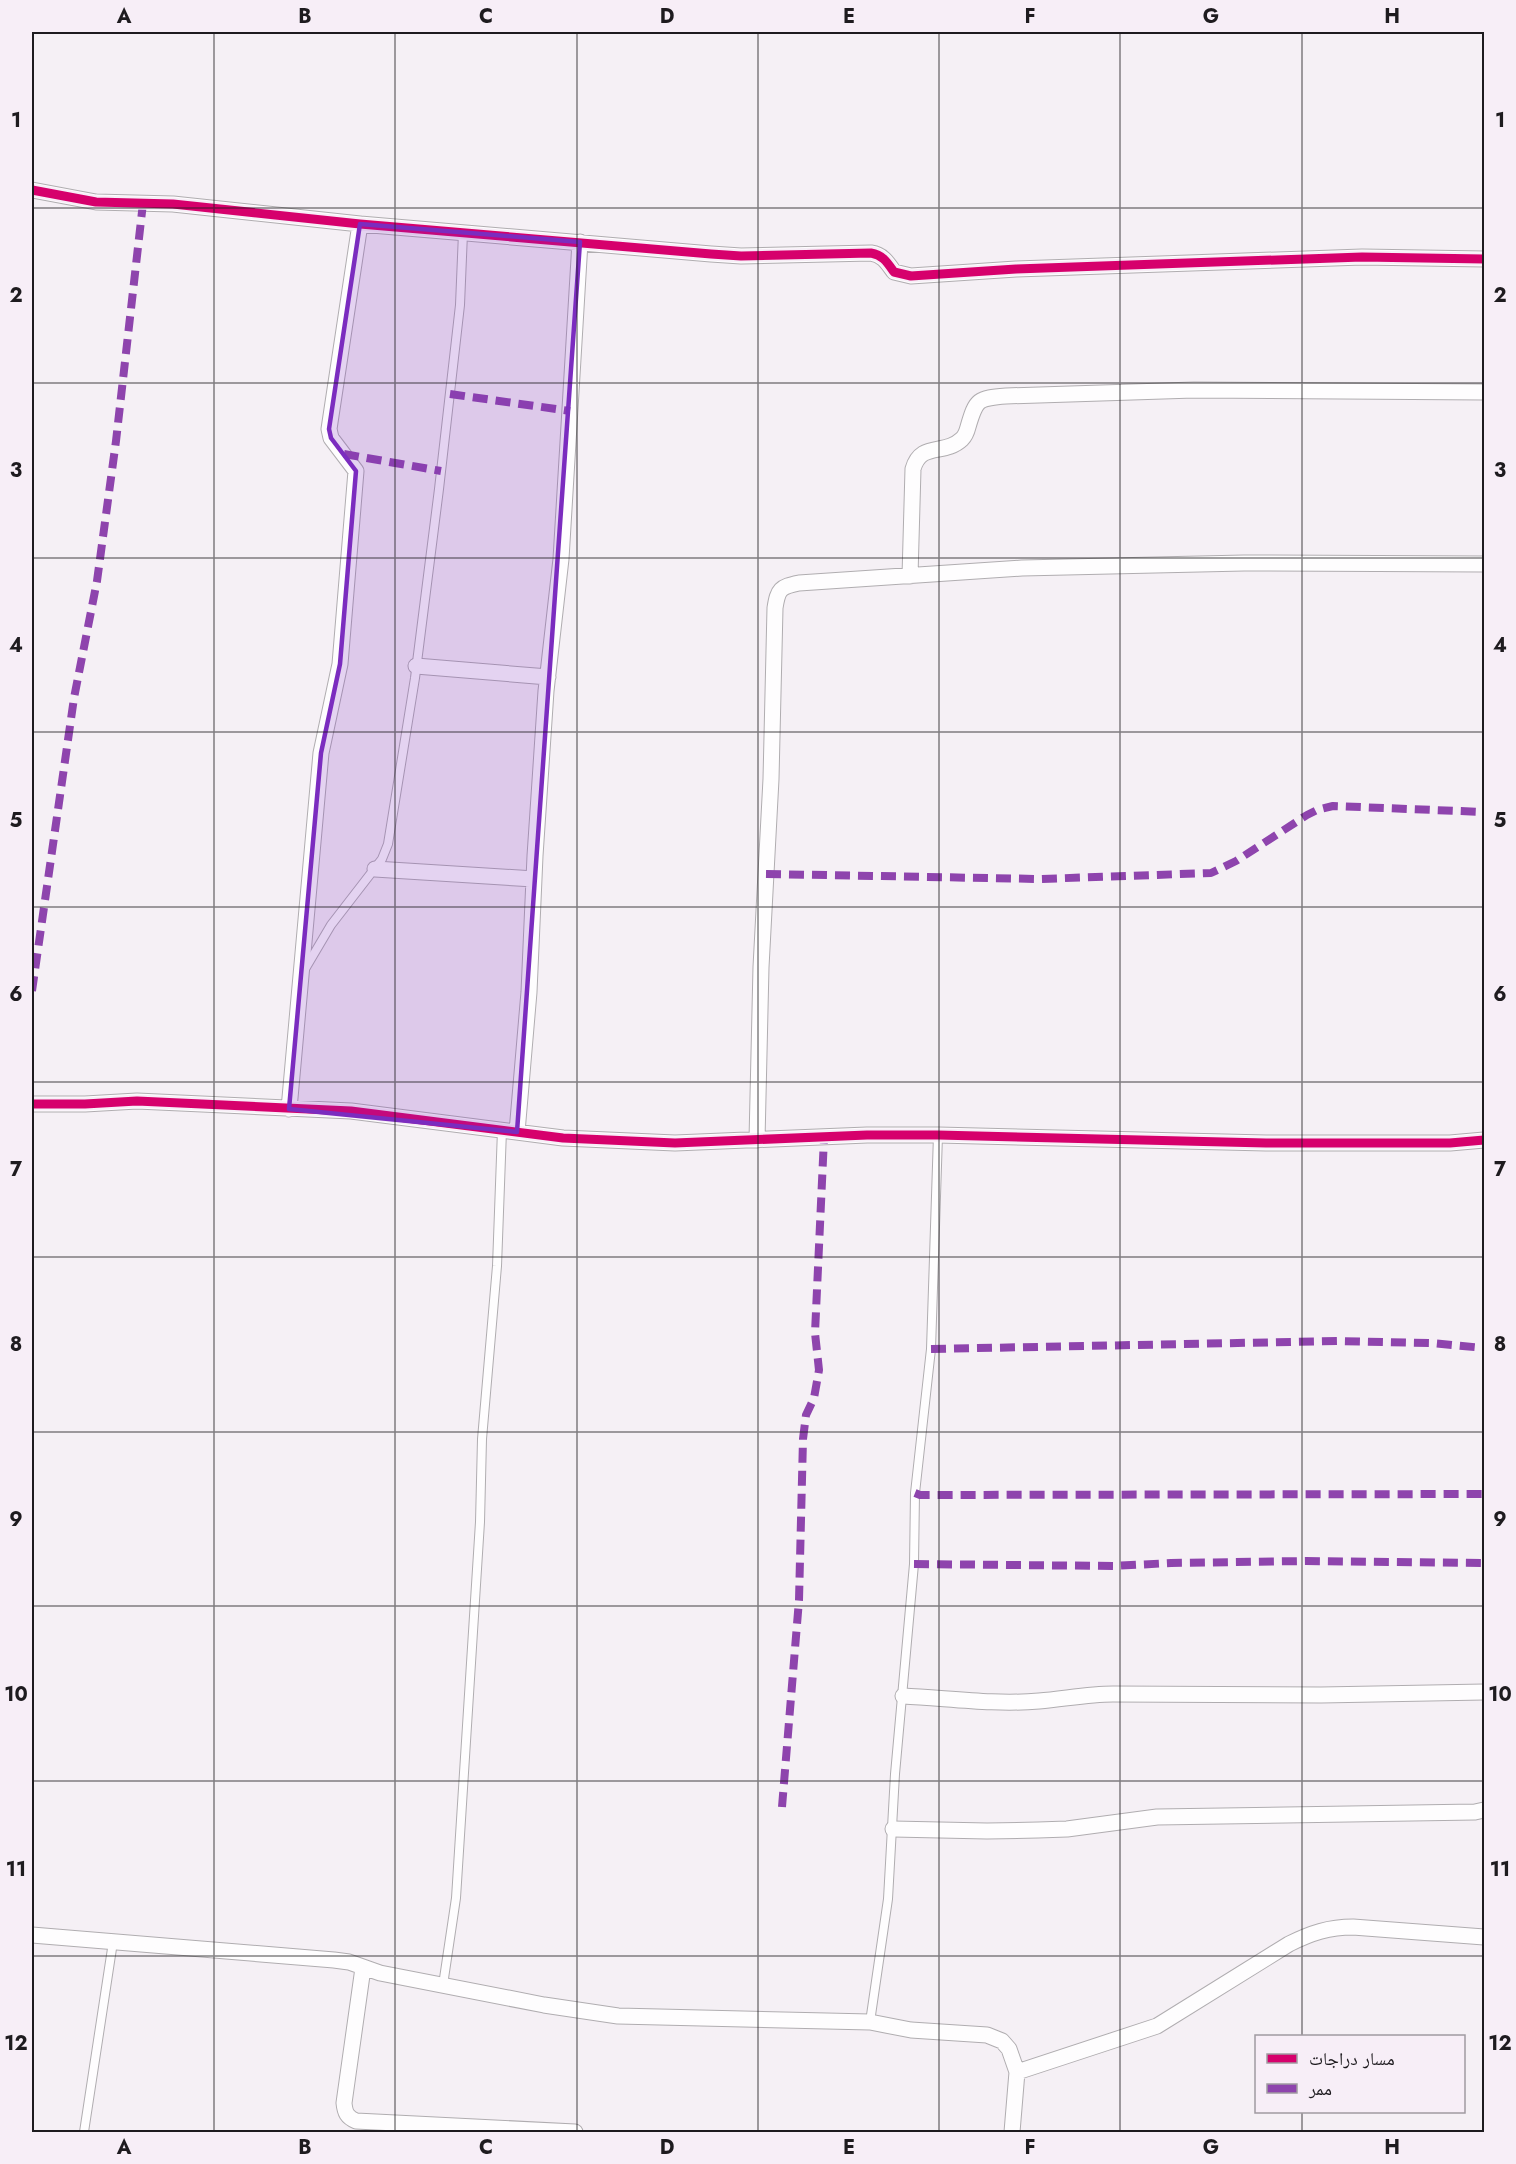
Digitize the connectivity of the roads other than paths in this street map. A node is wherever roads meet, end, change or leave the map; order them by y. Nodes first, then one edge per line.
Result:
1 (32, 190) edge
2 (360, 224) junction
3 (463, 233) junction
4 (580, 242) junction
5 (1485, 259) edge
6 (1485, 392) edge
7 (1485, 564) edge
8 (910, 576) junction
9 (416, 666) junction
10 (548, 677) junction
11 (375, 870) junction
12 (534, 879) junction
13 (301, 975) junction
14 (32, 1104) edge
15 (289, 1109) junction
16 (510, 1131) junction
17 (938, 1135) junction
18 (757, 1140) junction
19 (1485, 1140) edge
20 (1485, 1692) edge
21 (903, 1696) junction
22 (1485, 1810) edge
23 (893, 1829) junction
24 (32, 1935) edge
25 (1485, 1937) edge
26 (113, 1942) junction
27 (363, 1968) junction
28 (443, 1985) junction
29 (870, 2022) junction
30 (1017, 2072) junction
31 (84, 2133) edge
32 (575, 2133) edge
33 (1012, 2133) edge

1 - 2 street
2 - 3 street
2 - 13 street
3 - 4 street
3 - 9 lane
4 - 5 street
4 - 10 street
6 - 8 street
7 - 8 street
8 - 18 street
9 - 10 street
9 - 11 lane
10 - 12 street
11 - 12 street
11 - 13 lane
12 - 16 street
13 - 15 street
14 - 15 street
15 - 16 street
16 - 18 street
16 - 28 lane
17 - 18 street
17 - 19 street
17 - 21 lane
20 - 21 street
21 - 23 lane
22 - 23 street
23 - 29 lane
24 - 26 street
25 - 30 street
26 - 27 street
26 - 31 lane
27 - 28 street
27 - 32 street
28 - 29 street
29 - 30 street
30 - 33 street

